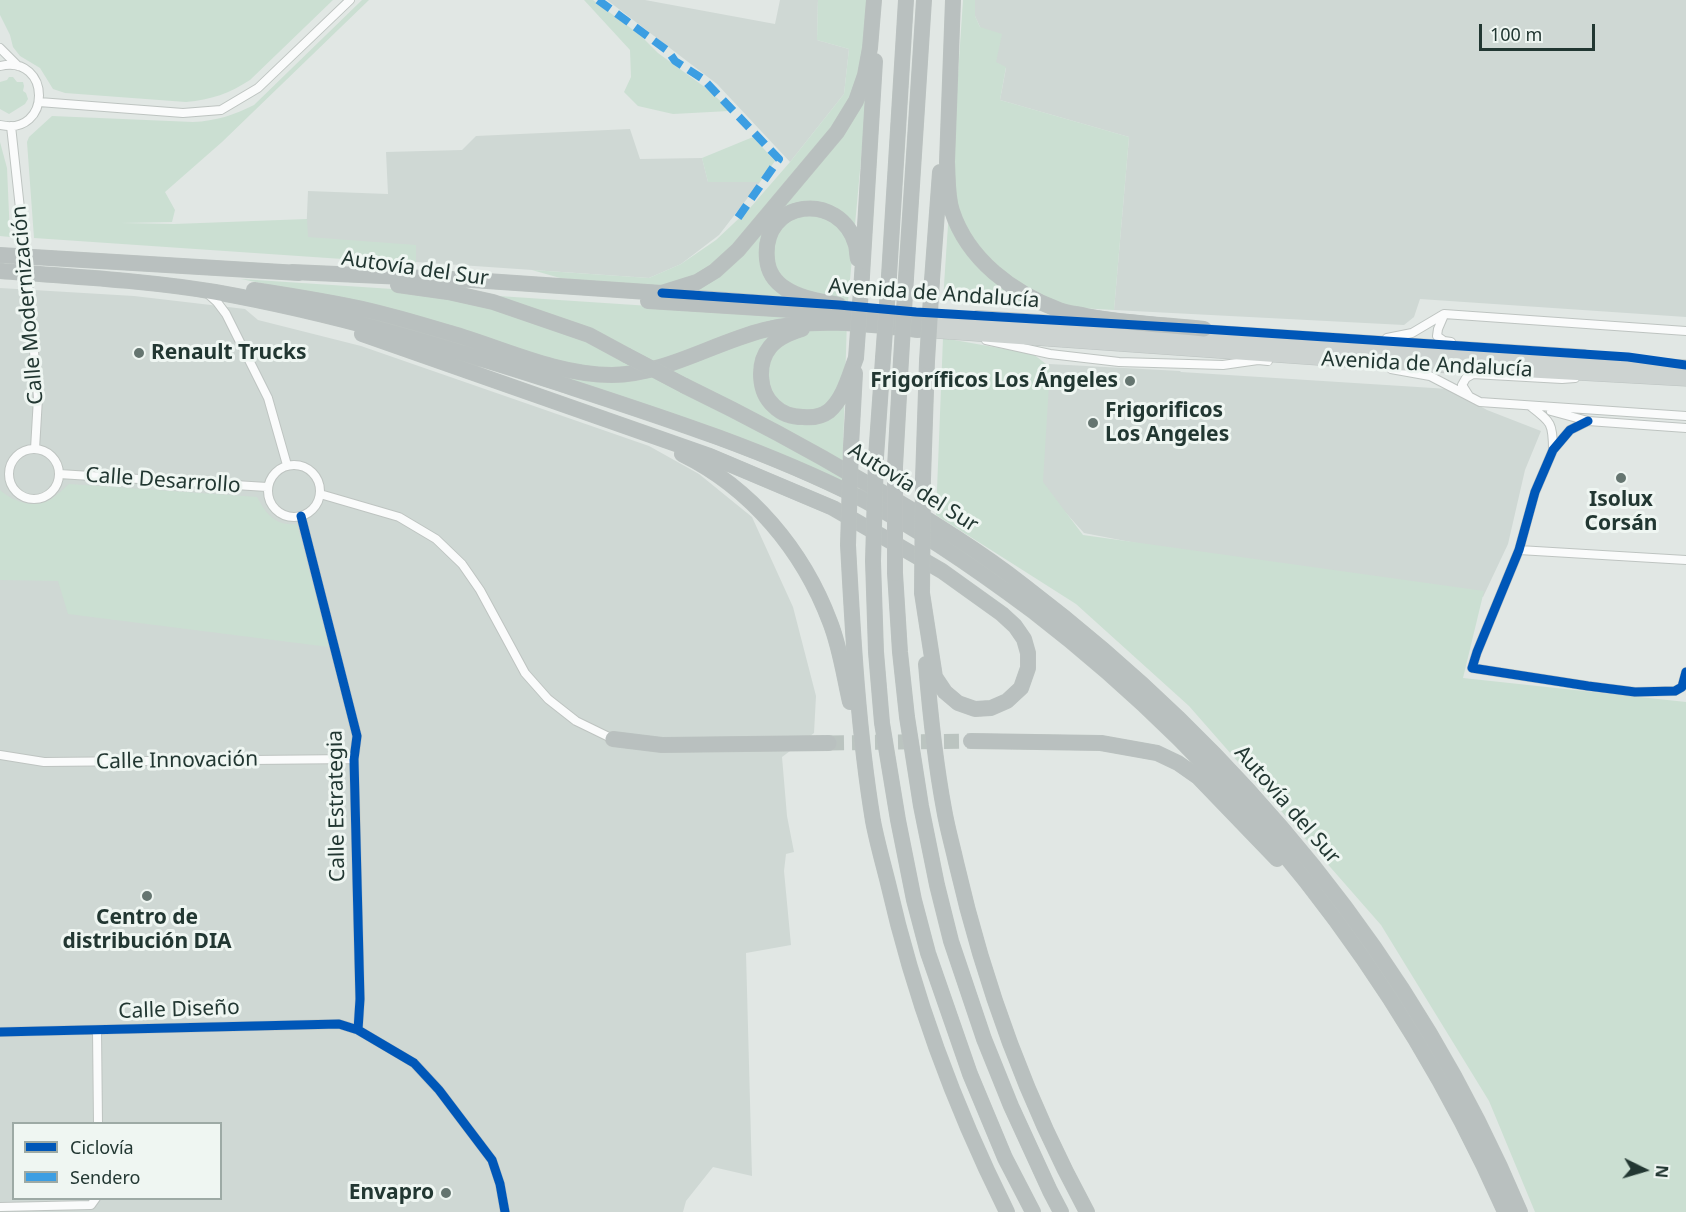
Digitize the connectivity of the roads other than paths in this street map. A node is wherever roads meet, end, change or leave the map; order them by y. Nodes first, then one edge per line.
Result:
1 (350, 0) edge
2 (874, 0) edge
3 (879, 0) edge
4 (906, 0) edge
5 (924, 0) edge
6 (952, 0) edge
7 (0, 50) edge
8 (0, 66) edge
9 (18, 66) junction
10 (39, 102) junction
11 (0, 125) edge
12 (11, 126) junction
13 (0, 255) edge
14 (0, 271) edge
15 (292, 272) junction
16 (388, 276) junction
17 (862, 276) junction
18 (99, 278) junction
19 (204, 291) junction
20 (662, 293) junction
21 (233, 296) junction
22 (839, 305) junction
23 (1444, 314) junction
24 (918, 324) junction
25 (1204, 329) junction
26 (1686, 331) edge
27 (951, 332) junction
28 (1374, 341) junction
29 (1488, 348) junction
30 (1292, 356) junction
31 (856, 358) junction
32 (1258, 360) junction
33 (1360, 361) junction
34 (1686, 366) edge
35 (1391, 369) junction
36 (1600, 375) junction
37 (1686, 379) edge
38 (1470, 399) junction
39 (1530, 405) junction
40 (1686, 416) edge
41 (1588, 421) junction
42 (1686, 428) edge
43 (631, 429) junction
44 (35, 449) junction
45 (1553, 450) junction
46 (287, 465) junction
47 (60, 474) junction
48 (5, 477) edge
49 (267, 487) junction
50 (320, 494) junction
51 (301, 516) junction
52 (1519, 550) junction
53 (1686, 561) edge
54 (922, 593) junction
55 (1686, 672) edge
56 (613, 739) joint
57 (970, 741) tunnel mouth
58 (829, 743) tunnel mouth
59 (863, 754) junction
60 (0, 755) edge
61 (354, 759) junction
62 (1354, 947) junction
63 (97, 1030) junction
64 (358, 1030) junction
65 (0, 1032) edge
66 (1011, 1106) junction
67 (99, 1122) edge
68 (95, 1200) edge
69 (0, 1207) edge
70 (505, 1212) edge
71 (1007, 1212) edge
72 (1033, 1212) edge
73 (1061, 1212) edge
74 (1070, 1212) edge
75 (1087, 1212) edge
76 (1505, 1212) edge
77 (1520, 1212) edge

1 - 10 street
2 - 20 highway
3 - 17 highway
4 - 72 highway, bridge
5 - 66 highway, bridge
6 - 25 highway
6 - 54 highway, bridge
7 - 9 street
8 - 9 street
9 - 10 street
10 - 12 street
11 - 12 street
12 - 44 street, Calle Modernización, bridge
13 - 15 highway, Autovía del Sur
14 - 18 highway, Autovía del Sur
15 - 16 highway
15 - 77 highway, Autovía del Sur, bridge
16 - 20 highway
16 - 24 highway
17 - 22 highway
17 - 31 highway, bridge
18 - 19 highway, Autovía del Sur
18 - 24 highway
19 - 21 highway, Autovía del Sur
19 - 46 street
20 - 22 street, Avenida de Andalucía
21 - 43 highway
21 - 62 highway, Autovía del Sur
22 - 25 street, Avenida de Andalucía
23 - 26 street
23 - 28 street
23 - 29 street
24 - 27 main road, Avenida de Andalucía
24 - 31 highway
24 - 34 main road, Avenida de Andalucía
25 - 28 street, Avenida de Andalucía
27 - 30 main road, Avenida de Andalucía
27 - 32 street
28 - 29 street, Avenida de Andalucía
29 - 34 street
30 - 32 street
30 - 33 main road, Avenida de Andalucía
31 - 59 highway, bridge
32 - 35 street
33 - 35 street
33 - 36 main road, Avenida de Andalucía
35 - 38 street
36 - 37 main road, Avenida de Andalucía
36 - 38 street
38 - 39 street
39 - 40 street
39 - 41 street
39 - 45 street
41 - 42 street
41 - 45 street
43 - 54 highway
43 - 59 highway
44 - 47 street
44 - 48 street
45 - 52 street
46 - 49 street
46 - 50 street
47 - 48 street
47 - 49 street, Calle Desarrollo
49 - 51 street
50 - 51 street
50 - 56 street
51 - 61 street, Calle Estrategia
52 - 53 street
52 - 55 street
54 - 75 highway
56 - 58 highway
57 - 62 highway
59 - 71 highway
60 - 61 street, Calle Innovación
61 - 64 street, Calle Estrategia
62 - 76 highway, Autovía del Sur
63 - 64 street, Calle Diseño
63 - 65 street, Calle Diseño
63 - 67 street
64 - 70 street, Calle Diseño
66 - 73 highway
66 - 74 highway
68 - 69 street

